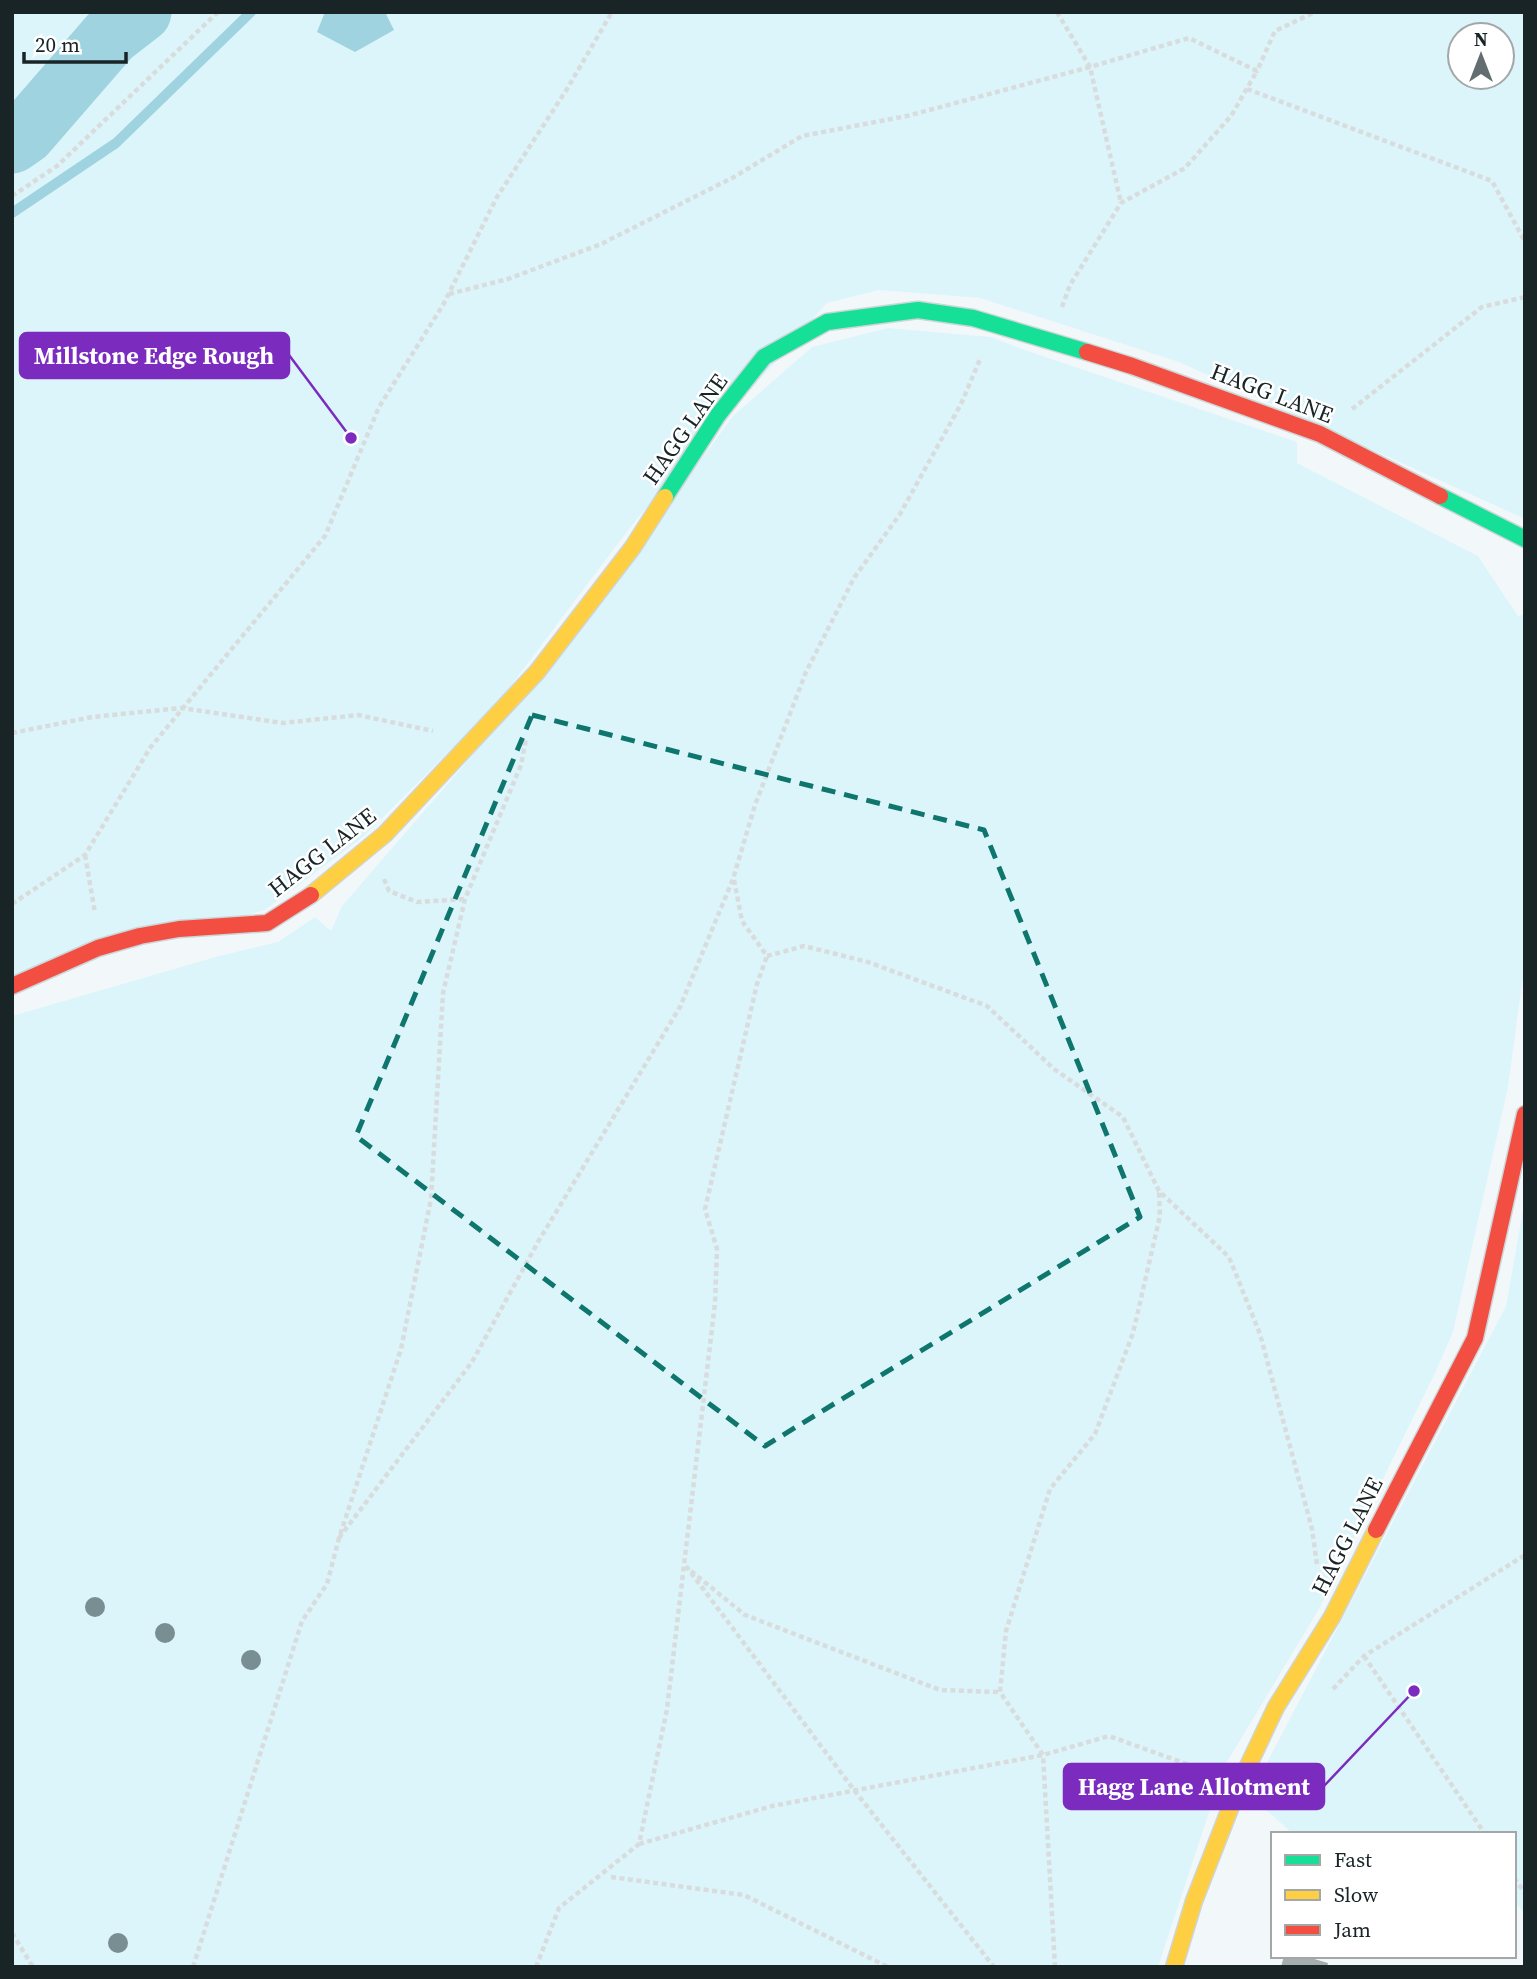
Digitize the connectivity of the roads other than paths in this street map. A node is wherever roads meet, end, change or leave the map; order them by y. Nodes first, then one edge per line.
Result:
1 (1525, 539) edge
2 (12, 986) edge
3 (1525, 1114) edge
4 (1174, 1967) edge

1 - 2 street, HAGG LANE
3 - 4 street, HAGG LANE

